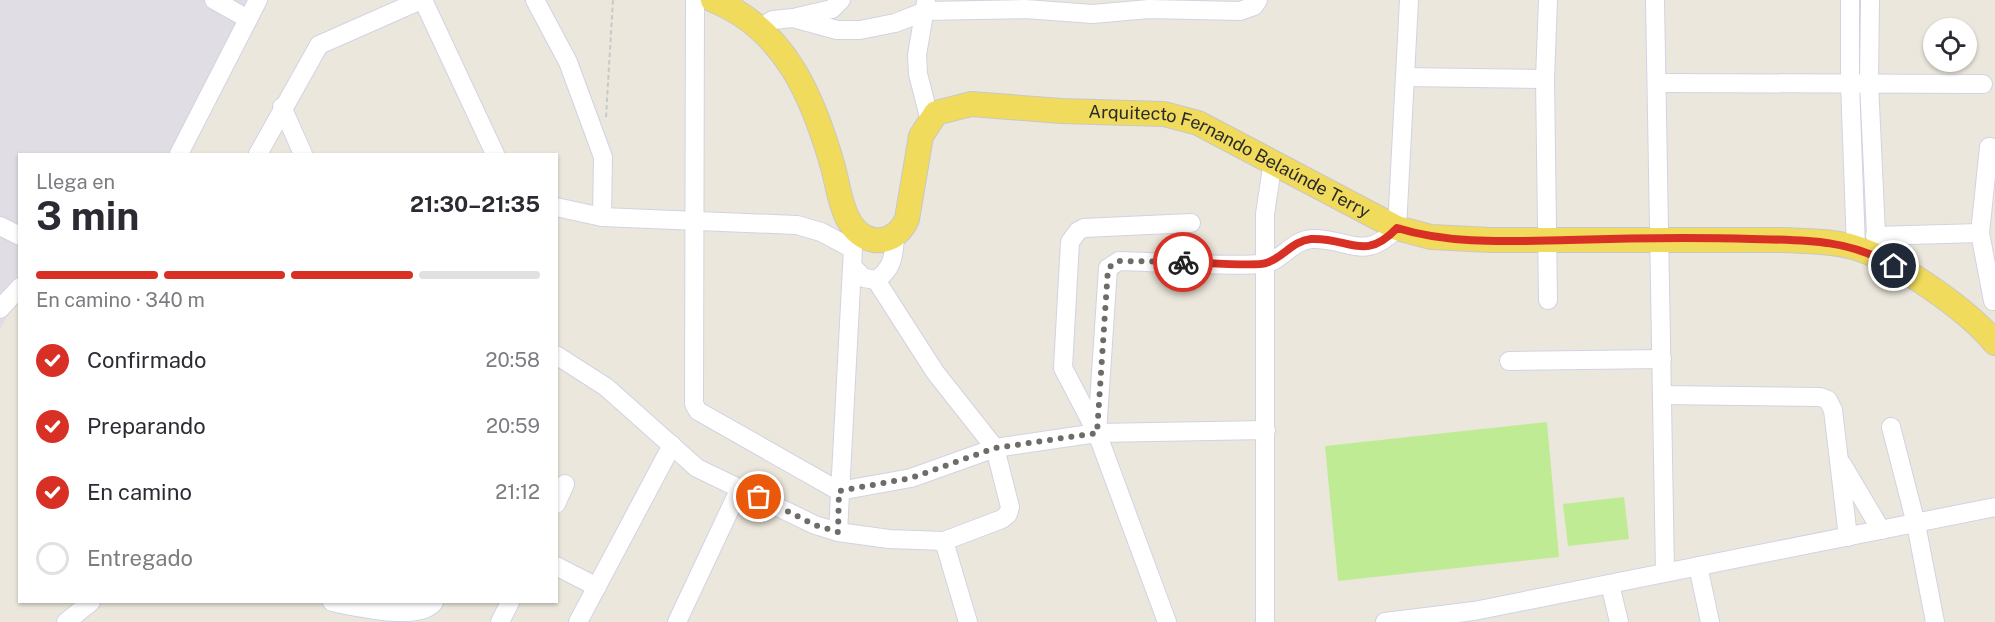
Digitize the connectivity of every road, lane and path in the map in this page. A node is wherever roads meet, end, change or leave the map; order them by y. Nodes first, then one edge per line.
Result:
1 (214, 0) edge
2 (258, 0) edge
3 (422, 0) edge
4 (535, 0) edge
5 (613, 0) edge
6 (695, 0) edge
7 (713, 0) edge
8 (841, 0) edge
9 (1258, 0) edge
10 (1409, 0) edge
11 (1548, 0) edge
12 (1655, 0) edge
13 (1850, 0) edge
14 (1870, 0) edge
15 (926, 5) edge
16 (1093, 7) edge
17 (793, 18) junction
18 (248, 19) junction
19 (760, 28) junction
20 (1405, 77) junction
21 (1545, 79) junction
22 (1657, 83) junction
23 (1850, 83) junction
24 (1869, 83) junction
25 (1983, 84) dead end
26 (282, 107) junction
27 (930, 120) junction
28 (606, 124) dead end
29 (1995, 148) edge
30 (180, 153) edge
31 (259, 153) edge
32 (303, 153) edge
33 (495, 153) edge
34 (1273, 161) junction
35 (558, 207) edge
36 (602, 217) junction
37 (696, 222) junction
38 (1191, 223) dead end
39 (0, 226) edge
40 (1397, 228) junction
41 (1980, 233) junction
42 (18, 235) edge
43 (1661, 238) junction
44 (854, 239) junction
45 (888, 239) junction
46 (1548, 240) junction
47 (1870, 246) junction
48 (1266, 264) junction
49 (853, 267) junction
50 (876, 280) junction
51 (18, 289) edge
52 (1548, 300) dead end
53 (1994, 301) edge
54 (0, 309) edge
55 (1969, 317) junction
56 (1995, 343) edge
57 (558, 356) edge
58 (1662, 359) junction
59 (1509, 361) dead end
60 (1662, 395) junction
61 (1891, 427) dead end
62 (1266, 430) junction
63 (1097, 433) junction
64 (672, 445) junction
65 (995, 448) junction
66 (1838, 457) junction
67 (565, 484) dead end
68 (740, 488) junction
69 (839, 491) junction
70 (558, 500) edge
71 (1995, 507) edge
72 (1916, 524) junction
73 (1881, 530) junction
74 (838, 532) junction
75 (1848, 537) junction
76 (944, 541) junction
77 (1698, 566) junction
78 (558, 567) edge
79 (1665, 572) junction
80 (1610, 584) junction
81 (597, 587) junction
82 (90, 603) edge
83 (337, 603) edge
84 (434, 603) edge
85 (510, 603) edge
86 (1474, 616) edge
87 (66, 622) edge
88 (500, 622) edge
89 (578, 622) edge
90 (676, 622) edge
91 (968, 622) edge
92 (1167, 622) edge
93 (1265, 622) edge
94 (1385, 622) edge
95 (1619, 622) edge
96 (1710, 622) edge
97 (1935, 622) edge

1 - 18 street
2 - 18 street
3 - 26 street
3 - 33 street
4 - 36 street
5 - 28 path
6 - 37 street
7 - 19 main road
8 - 17 street
9 - 16 street
10 - 20 street
11 - 21 street
12 - 22 street
13 - 23 street
14 - 24 street
15 - 16 street
15 - 17 street
15 - 27 street
17 - 19 street
18 - 30 street
19 - 44 main road
20 - 21 street
20 - 40 street
21 - 46 street
22 - 23 street
22 - 43 street
23 - 24 street
23 - 47 street
24 - 25 street
24 - 47 street
26 - 31 street
26 - 32 street
27 - 34 main road, Arquitecto Fernando Belaúnde Terry
27 - 45 main road
29 - 41 street
34 - 40 main road, Arquitecto Fernando Belaúnde Terry
34 - 48 street
35 - 36 street
36 - 37 street
37 - 44 street
37 - 69 street
38 - 63 street
39 - 42 street
40 - 46 main road, Arquitecto Fernando Belaúnde Terry
40 - 48 street
41 - 47 street
41 - 53 street
43 - 46 main road, Arquitecto Fernando Belaúnde Terry
43 - 47 main road, Arquitecto Fernando Belaúnde Terry
43 - 58 street
44 - 45 main road
44 - 49 street
45 - 50 street
46 - 52 street
47 - 55 main road, Arquitecto Fernando Belaúnde Terry
48 - 62 street
48 - 63 street
49 - 50 street
49 - 69 street
50 - 65 street
51 - 54 street
53 - 55 street
55 - 56 main road, Arquitecto Fernando Belaúnde Terry
57 - 64 street
58 - 59 street
58 - 60 street
60 - 66 street
60 - 79 street
61 - 72 street
62 - 63 street
62 - 93 street
63 - 65 street
63 - 92 street
64 - 68 street
64 - 81 street
65 - 69 street
65 - 76 street
66 - 73 street
66 - 75 street
67 - 70 street
68 - 74 street
68 - 90 street
69 - 74 street
71 - 72 street
72 - 73 street
72 - 97 street
73 - 75 street
74 - 76 street
75 - 77 street
76 - 91 street
77 - 79 street
77 - 96 street
78 - 81 street
79 - 80 street
80 - 86 street
80 - 95 street
81 - 89 street
82 - 87 street
83 - 84 street
85 - 88 street
86 - 94 street

